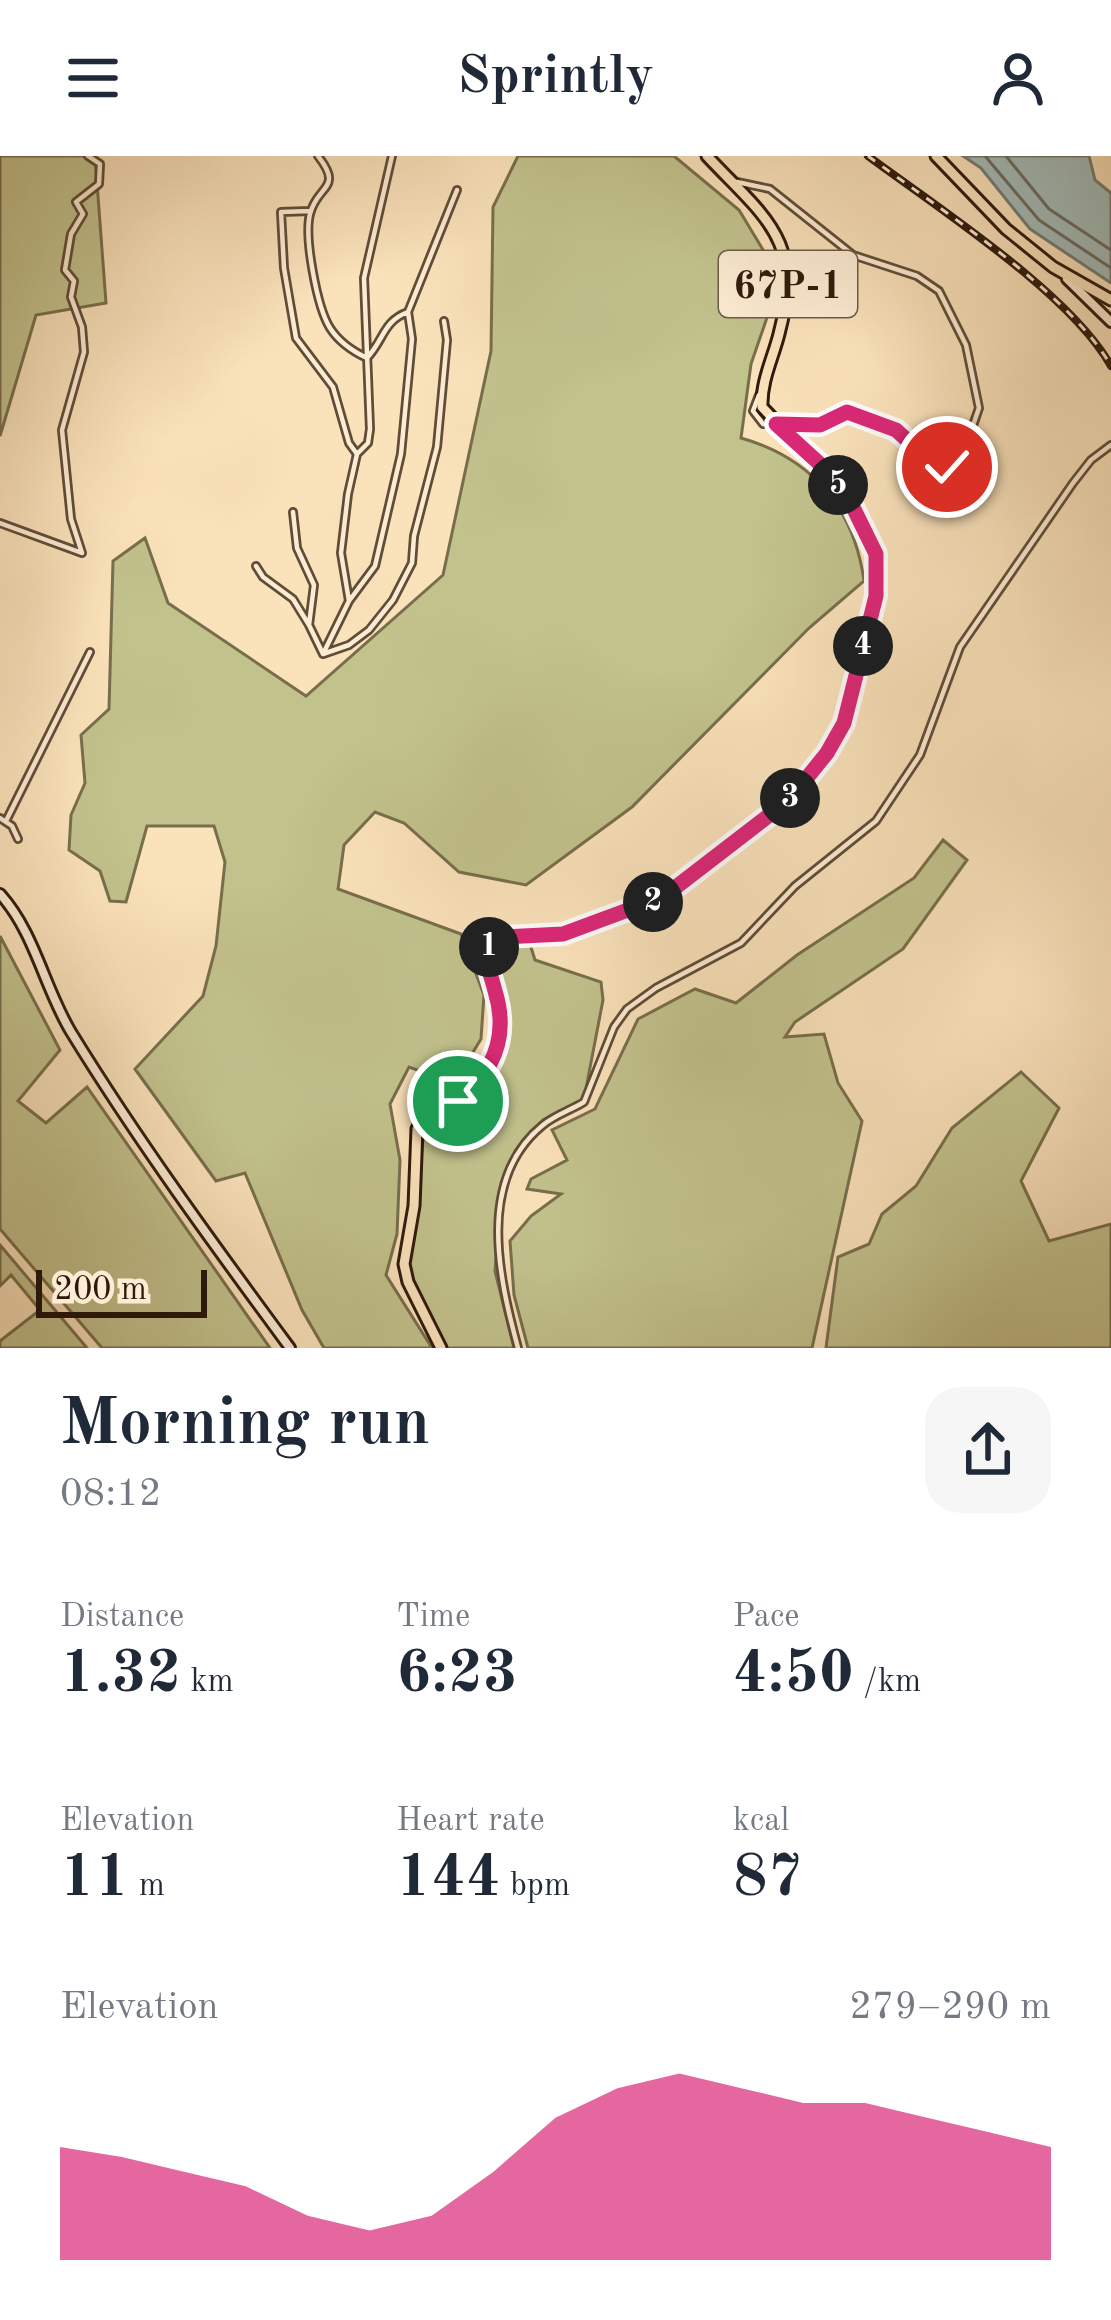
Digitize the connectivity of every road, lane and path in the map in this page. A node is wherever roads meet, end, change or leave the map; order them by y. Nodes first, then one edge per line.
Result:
1 (88, 156) edge
2 (318, 156) edge
3 (392, 156) edge
4 (707, 156) edge
5 (936, 156) edge
6 (730, 180) junction
7 (457, 190) dead end
8 (310, 211) junction
9 (1052, 267) junction
10 (1111, 300) edge
11 (408, 312) junction
12 (444, 321) dead end
13 (1111, 322) edge
14 (367, 358) junction
15 (779, 427) junction
16 (1111, 445) edge
17 (358, 454) junction
18 (293, 512) dead end
19 (0, 524) edge
20 (256, 566) dead end
21 (349, 601) junction
22 (309, 625) junction
23 (90, 652) dead end
24 (326, 653) junction
25 (3, 819) edge
26 (18, 839) dead end
27 (0, 894) edge
28 (290, 1348) edge
29 (441, 1348) edge
30 (518, 1348) edge

1 - 19 street
2 - 8 street
3 - 14 street
4 - 6 main road, 67Р-1
5 - 9 main road
6 - 15 main road, 67Р-1
6 - 15 street
7 - 11 street
8 - 14 street
8 - 17 street
9 - 10 main road
9 - 13 main road
11 - 14 street
11 - 21 street
12 - 24 street
14 - 17 street
15 - 29 main road, 67Р-1
16 - 30 street
17 - 21 street
18 - 22 street
20 - 22 street
21 - 24 street
22 - 24 street
23 - 25 street
25 - 26 street
27 - 28 main road

